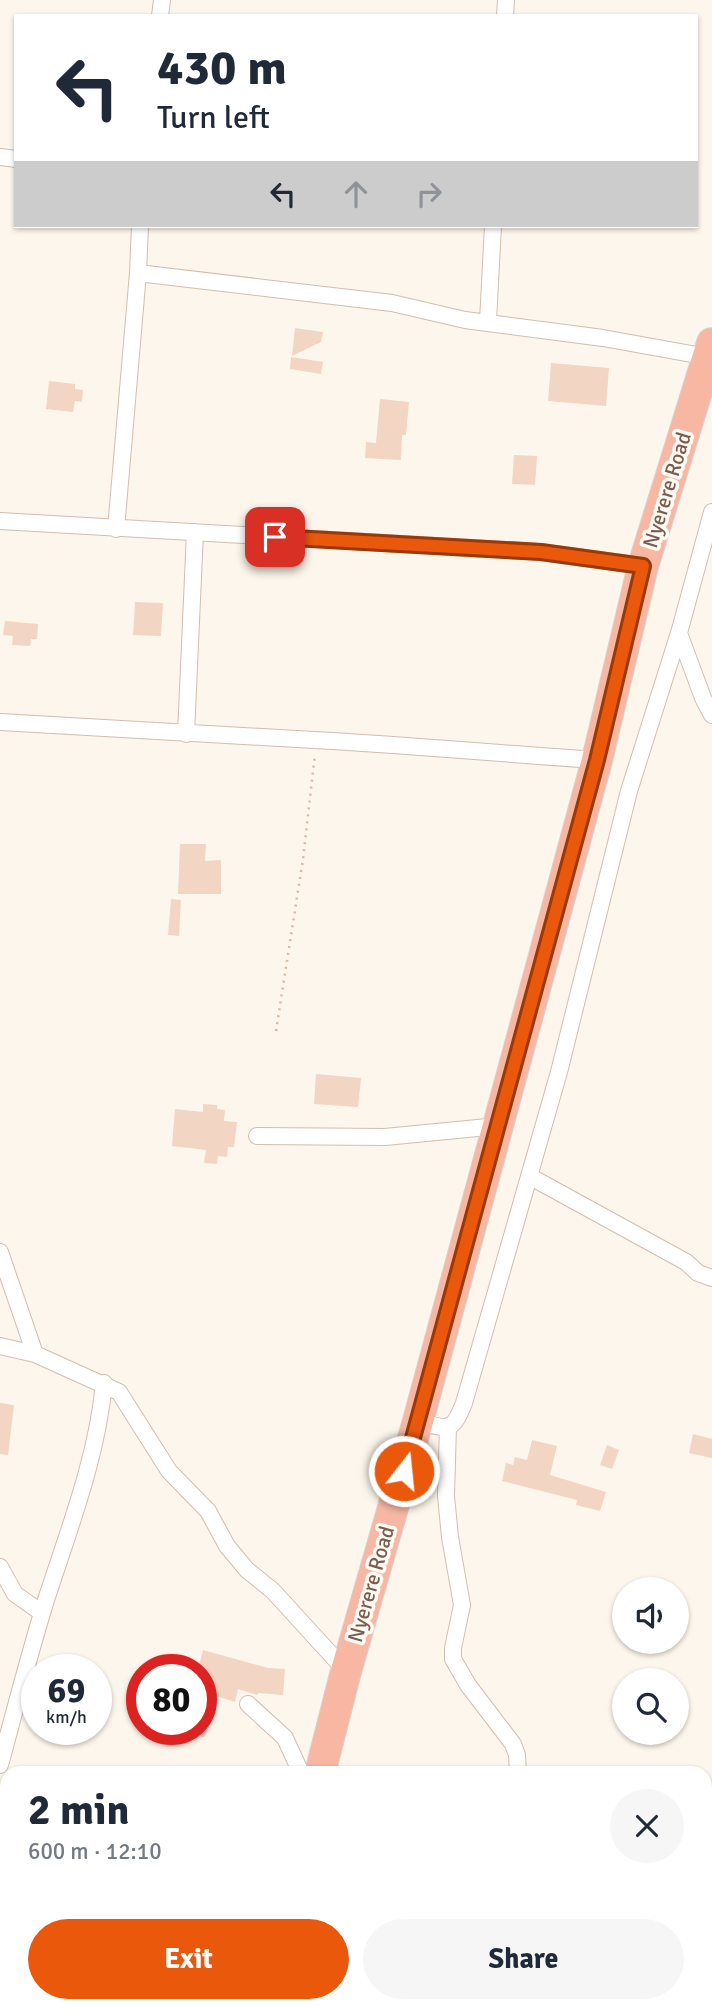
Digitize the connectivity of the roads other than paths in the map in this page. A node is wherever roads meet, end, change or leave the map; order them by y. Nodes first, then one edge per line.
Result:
1 (140, 228) edge
2 (493, 228) edge
3 (138, 273) junction
4 (488, 321) junction
5 (710, 350) edge
6 (0, 521) edge
7 (711, 521) edge
8 (116, 529) junction
9 (195, 532) junction
10 (643, 566) junction
11 (679, 633) junction
12 (712, 715) edge
13 (0, 722) edge
14 (186, 734) junction
15 (597, 760) junction
16 (498, 1126) junction
17 (257, 1136) dead end
18 (529, 1176) junction
19 (0, 1252) edge
20 (712, 1278) edge
21 (0, 1346) edge
22 (35, 1354) junction
23 (104, 1383) junction
24 (418, 1421) junction
25 (448, 1426) junction
26 (0, 1567) edge
27 (42, 1613) junction
28 (346, 1671) junction
29 (248, 1704) dead end
30 (0, 1765) edge
31 (298, 1766) edge
32 (322, 1766) edge
33 (518, 1766) edge

1 - 3 street
2 - 4 street
3 - 4 street
3 - 8 street
4 - 5 street
5 - 10 highway, Nyerere Road
6 - 8 street
7 - 11 street
8 - 9 street
9 - 10 street
9 - 14 street
10 - 15 highway, Nyerere Road
11 - 12 street
11 - 18 street
13 - 14 street
14 - 15 street
15 - 16 highway, Nyerere Road
16 - 17 street
16 - 24 highway, Nyerere Road
18 - 20 street
18 - 25 street
19 - 22 street
21 - 22 street
22 - 23 street
23 - 27 street
23 - 28 street
24 - 25 street
24 - 28 highway, Nyerere Road
25 - 33 street
26 - 27 street
27 - 30 street
28 - 32 highway, Nyerere Road
29 - 31 street

